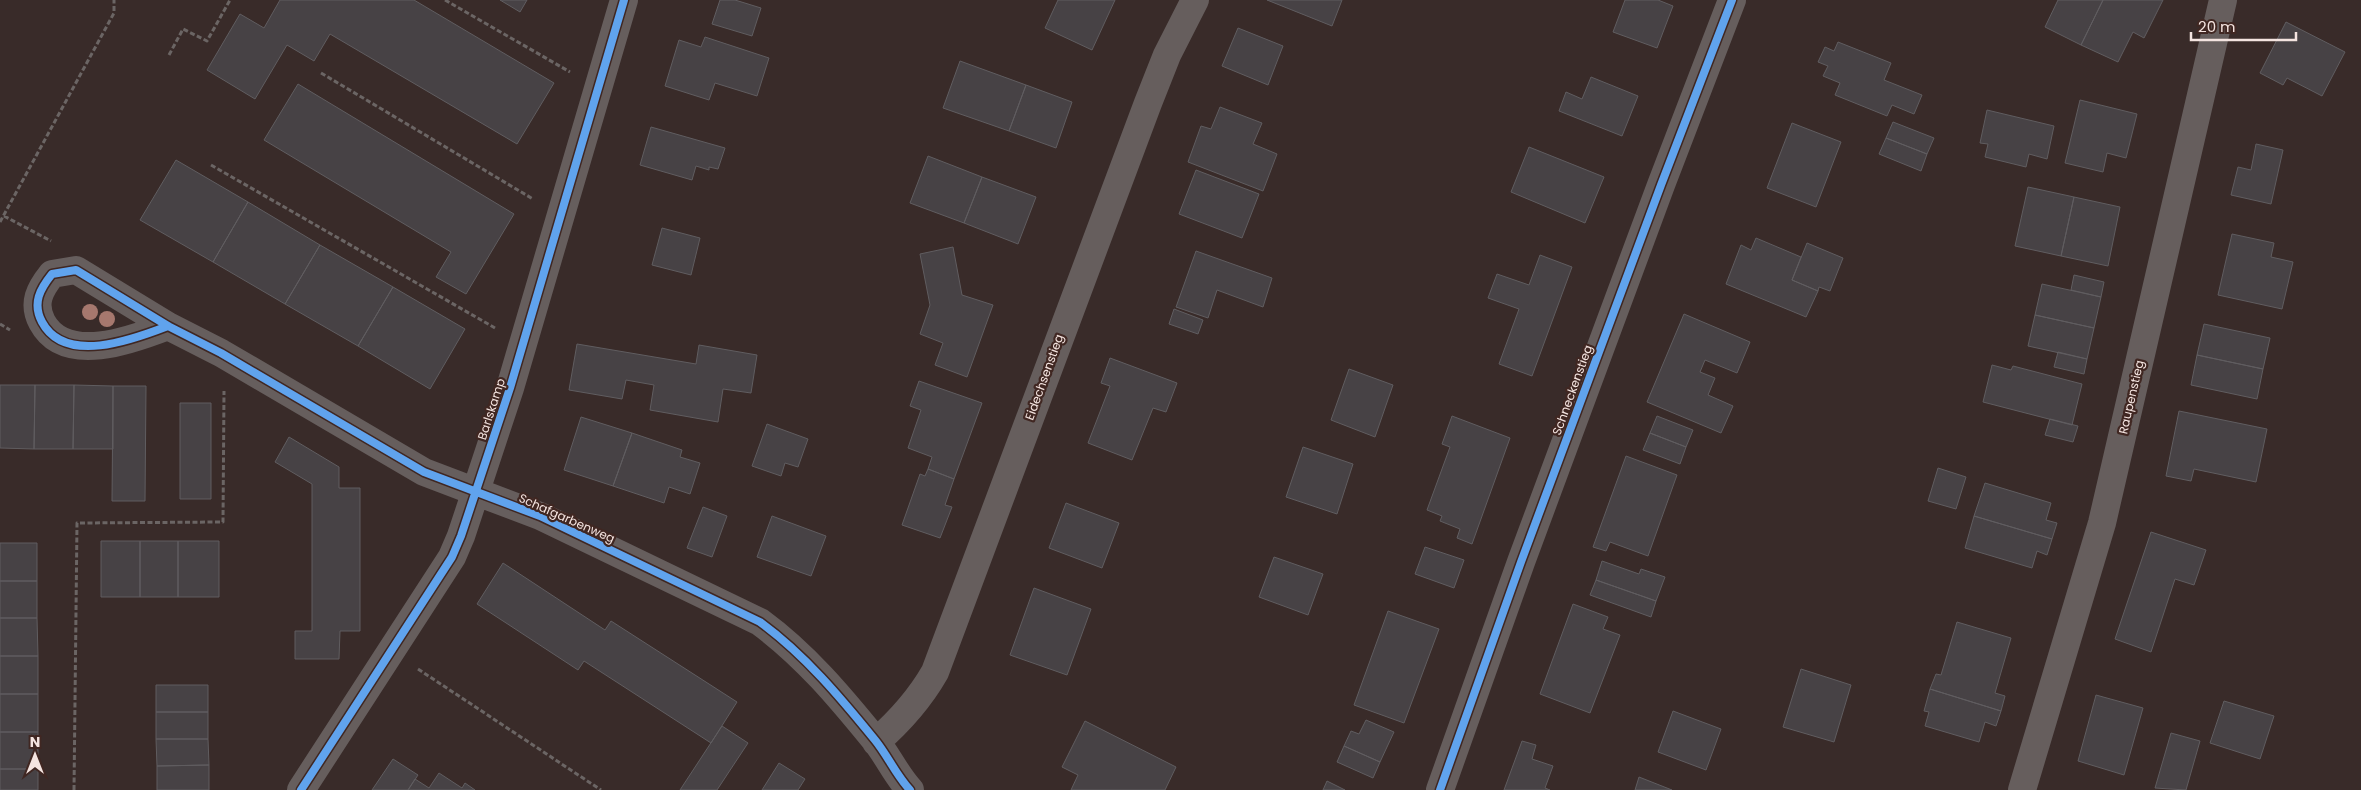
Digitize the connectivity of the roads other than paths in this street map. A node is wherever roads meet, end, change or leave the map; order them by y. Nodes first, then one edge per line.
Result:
1 (624, 0) edge
2 (1195, 0) edge
3 (1732, 0) edge
4 (2223, 0) edge
5 (168, 326) dead end
6 (476, 492) junction
7 (876, 742) junction
8 (301, 790) edge
9 (910, 790) edge
10 (1440, 790) edge
11 (2022, 790) edge

1 - 6 street, Barlskamp
2 - 7 street, Eidechsenstieg
3 - 10 street, Schneckenstieg
4 - 11 street, Raupenstieg
5 - 6 street, Schafgarbenweg
6 - 7 street, Schafgarbenweg
6 - 8 street, Barlskamp
7 - 9 street, Schafgarbenweg

